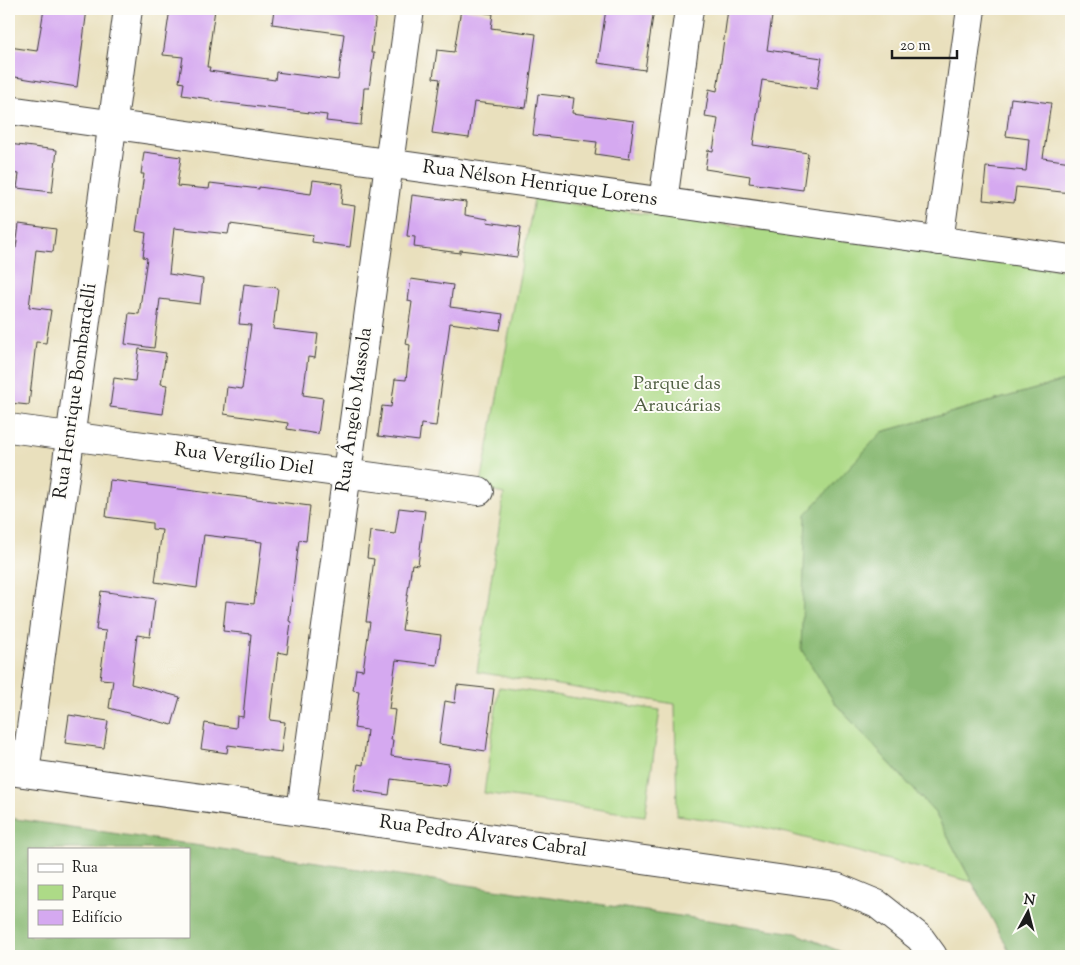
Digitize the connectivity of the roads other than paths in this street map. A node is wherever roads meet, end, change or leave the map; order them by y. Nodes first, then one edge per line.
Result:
1 (128, 9) edge
2 (410, 9) edge
3 (689, 9) edge
4 (971, 9) edge
5 (9, 110) edge
6 (112, 124) junction
7 (389, 163) junction
8 (663, 202) junction
9 (940, 241) junction
10 (1071, 259) edge
11 (9, 428) edge
12 (70, 436) junction
13 (347, 473) junction
14 (479, 491) dead end
15 (17, 772) edge
16 (301, 811) junction
17 (933, 956) edge

1 - 6 street, Rua Henrique Bombardelli
2 - 7 street, Rua Ângelo Massola
3 - 8 street
4 - 9 street
5 - 6 street, Rua Nélson Henrique Lorens
6 - 7 street, Rua Nélson Henrique Lorens
6 - 12 street, Rua Henrique Bombardelli
7 - 8 street, Rua Nélson Henrique Lorens
7 - 13 street, Rua Ângelo Massola
8 - 9 street, Rua Nélson Henrique Lorens
9 - 10 street, Rua Nélson Henrique Lorens
11 - 12 street, Rua Vergílio Diel
12 - 13 street, Rua Vergílio Diel
12 - 15 street, Rua Henrique Bombardelli
13 - 14 street, Rua Vergílio Diel
13 - 16 street, Rua Ângelo Massola
15 - 16 street, Rua Pedro Álvares Cabral
16 - 17 street, Rua Pedro Álvares Cabral

